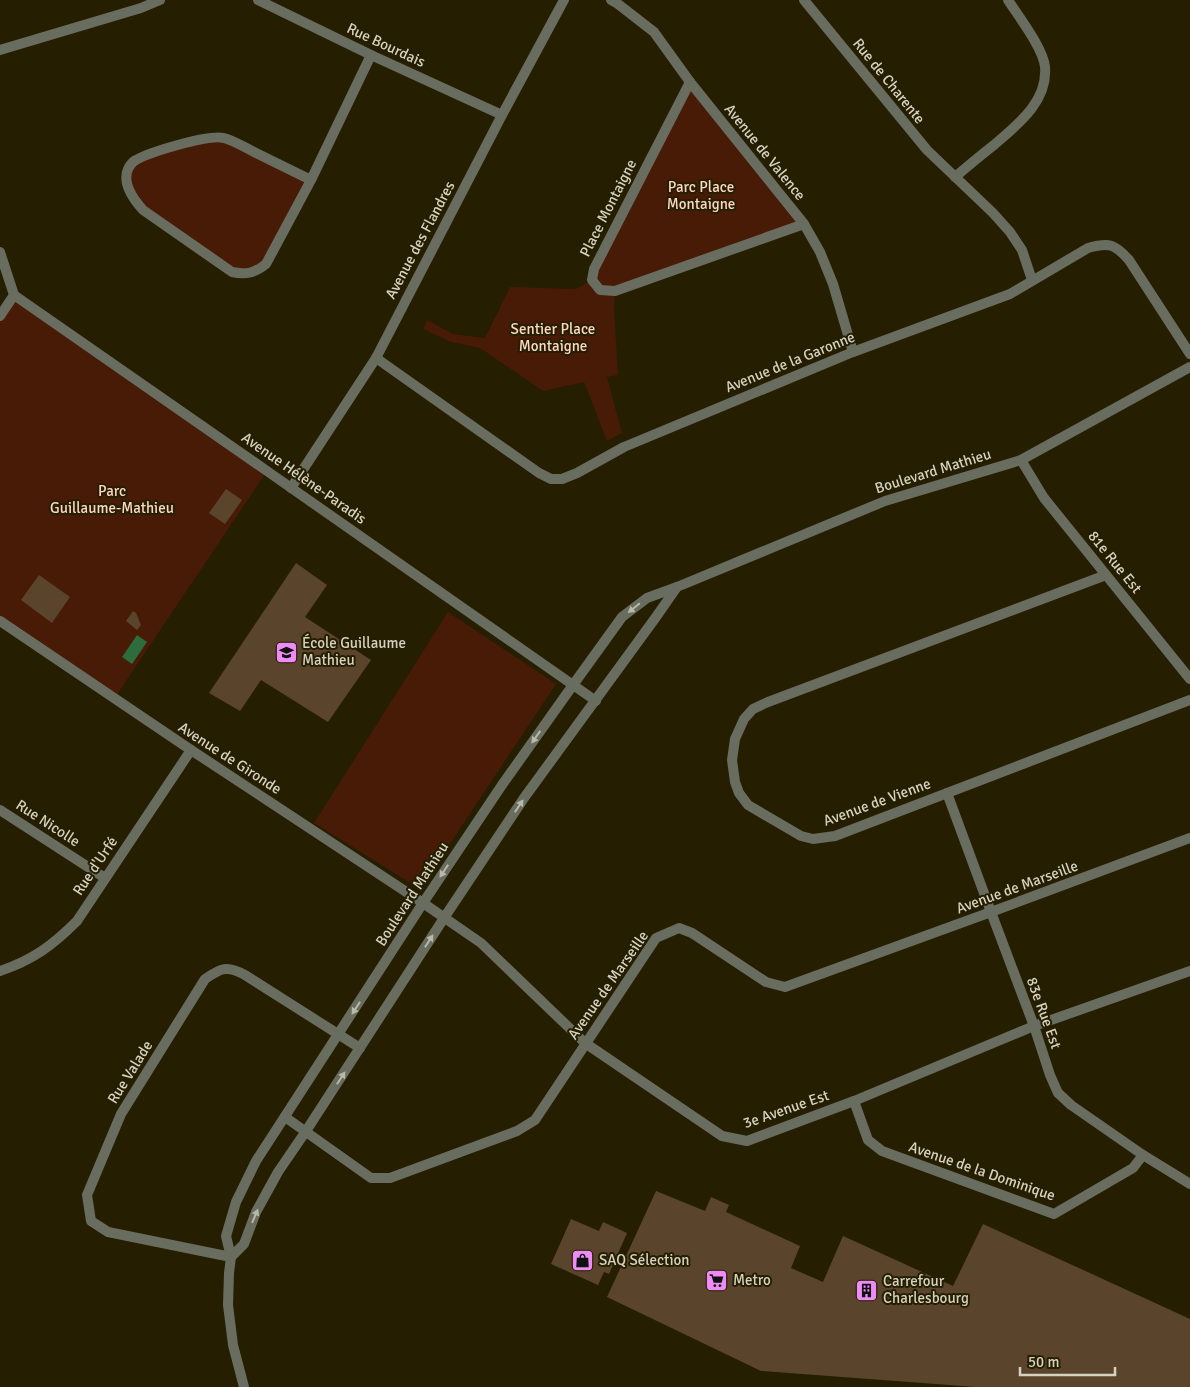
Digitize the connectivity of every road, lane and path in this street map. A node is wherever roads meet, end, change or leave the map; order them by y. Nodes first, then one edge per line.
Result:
1 (160, 0) edge
2 (258, 0) edge
3 (564, 0) edge
4 (610, 0) edge
5 (804, 0) edge
6 (1008, 0) edge
7 (0, 50) edge
8 (371, 55) junction
9 (690, 82) junction
10 (502, 115) junction
11 (955, 177) junction
12 (311, 180) junction
13 (804, 224) junction
14 (0, 252) edge
15 (1032, 280) junction
16 (14, 296) junction
17 (0, 316) edge
18 (853, 352) junction
19 (1190, 354) edge
20 (376, 358) junction
21 (1190, 367) edge
22 (1021, 460) junction
23 (291, 488) junction
24 (1106, 575) junction
25 (677, 587) junction
26 (0, 621) edge
27 (1190, 679) edge
28 (573, 685) junction
29 (1190, 700) edge
30 (596, 701) junction
31 (191, 750) junction
32 (947, 793) junction
33 (0, 810) edge
34 (1190, 838) edge
35 (104, 878) junction
36 (423, 903) junction
37 (991, 912) junction
38 (444, 918) junction
39 (0, 971) edge
40 (1190, 971) edge
41 (1034, 1026) junction
42 (339, 1035) junction
43 (585, 1043) junction
44 (360, 1048) junction
45 (854, 1102) junction
46 (285, 1117) junction
47 (306, 1132) junction
48 (1143, 1155) junction
49 (1190, 1184) edge
50 (231, 1257) junction
51 (244, 1387) edge

1 - 7 street
2 - 8 street, Rue Bourdais
3 - 10 street, Avenue des Flandres
4 - 9 street, Avenue de Valence
5 - 11 street, Rue de Charente
6 - 11 street
8 - 10 street, Rue Bourdais
8 - 12 street
9 - 13 street, Avenue de Valence
9 - 13 street, Place Montaigne
10 - 20 street, Avenue des Flandres
11 - 15 street, Rue de Charente
12 - 12 street
13 - 18 street, Avenue de Valence
14 - 16 street
15 - 18 street, Avenue de la Garonne
15 - 19 street, Avenue de la Garonne
16 - 17 street
16 - 23 street, Avenue Hélène-Paradis
18 - 20 street, Avenue de la Garonne
20 - 23 street, Avenue des Flandres
21 - 22 street, Boulevard Mathieu
22 - 24 street, 81e Rue Est
22 - 25 street, Boulevard Mathieu
23 - 28 street, Avenue Hélène-Paradis
24 - 27 street, 81e Rue Est
24 - 32 street, Avenue de Vienne
25 -> 28 street, Boulevard Mathieu
25 - 30 street
26 - 31 street, Avenue de Gironde
28 - 30 street, Avenue Hélène-Paradis
28 -> 36 street, Boulevard Mathieu
29 - 32 street, Avenue de Vienne
38 -> 30 street
31 - 35 street, Rue d'Urfé
31 - 36 street, Avenue de Gironde
32 - 37 street, 83e Rue Est
33 - 35 street, Rue Nicolle
34 - 37 street, Avenue de Marseille
35 - 39 street, Rue d'Urfé
36 - 38 street, Avenue de Gironde
36 -> 42 street, Boulevard Mathieu
37 - 41 street, 83e Rue Est
37 - 43 street, Avenue de Marseille
38 - 43 street, 3e Avenue Est
44 -> 38 street
40 - 41 street, 3e Avenue Est
41 - 45 street, 3e Avenue Est
41 - 48 street, 83e Rue Est
42 - 44 street, Rue Valade
42 - 46 street, Boulevard Mathieu
42 - 50 street, Rue Valade
43 - 45 street, 3e Avenue Est
43 - 47 street, Avenue de Marseille
47 -> 44 street
45 - 48 street, Avenue de la Dominique
46 - 47 street, Avenue de Marseille
46 - 50 street, Boulevard Mathieu
50 -> 47 street
48 - 49 street, 83e Rue Est
50 - 51 street, Boulevard Mathieu

